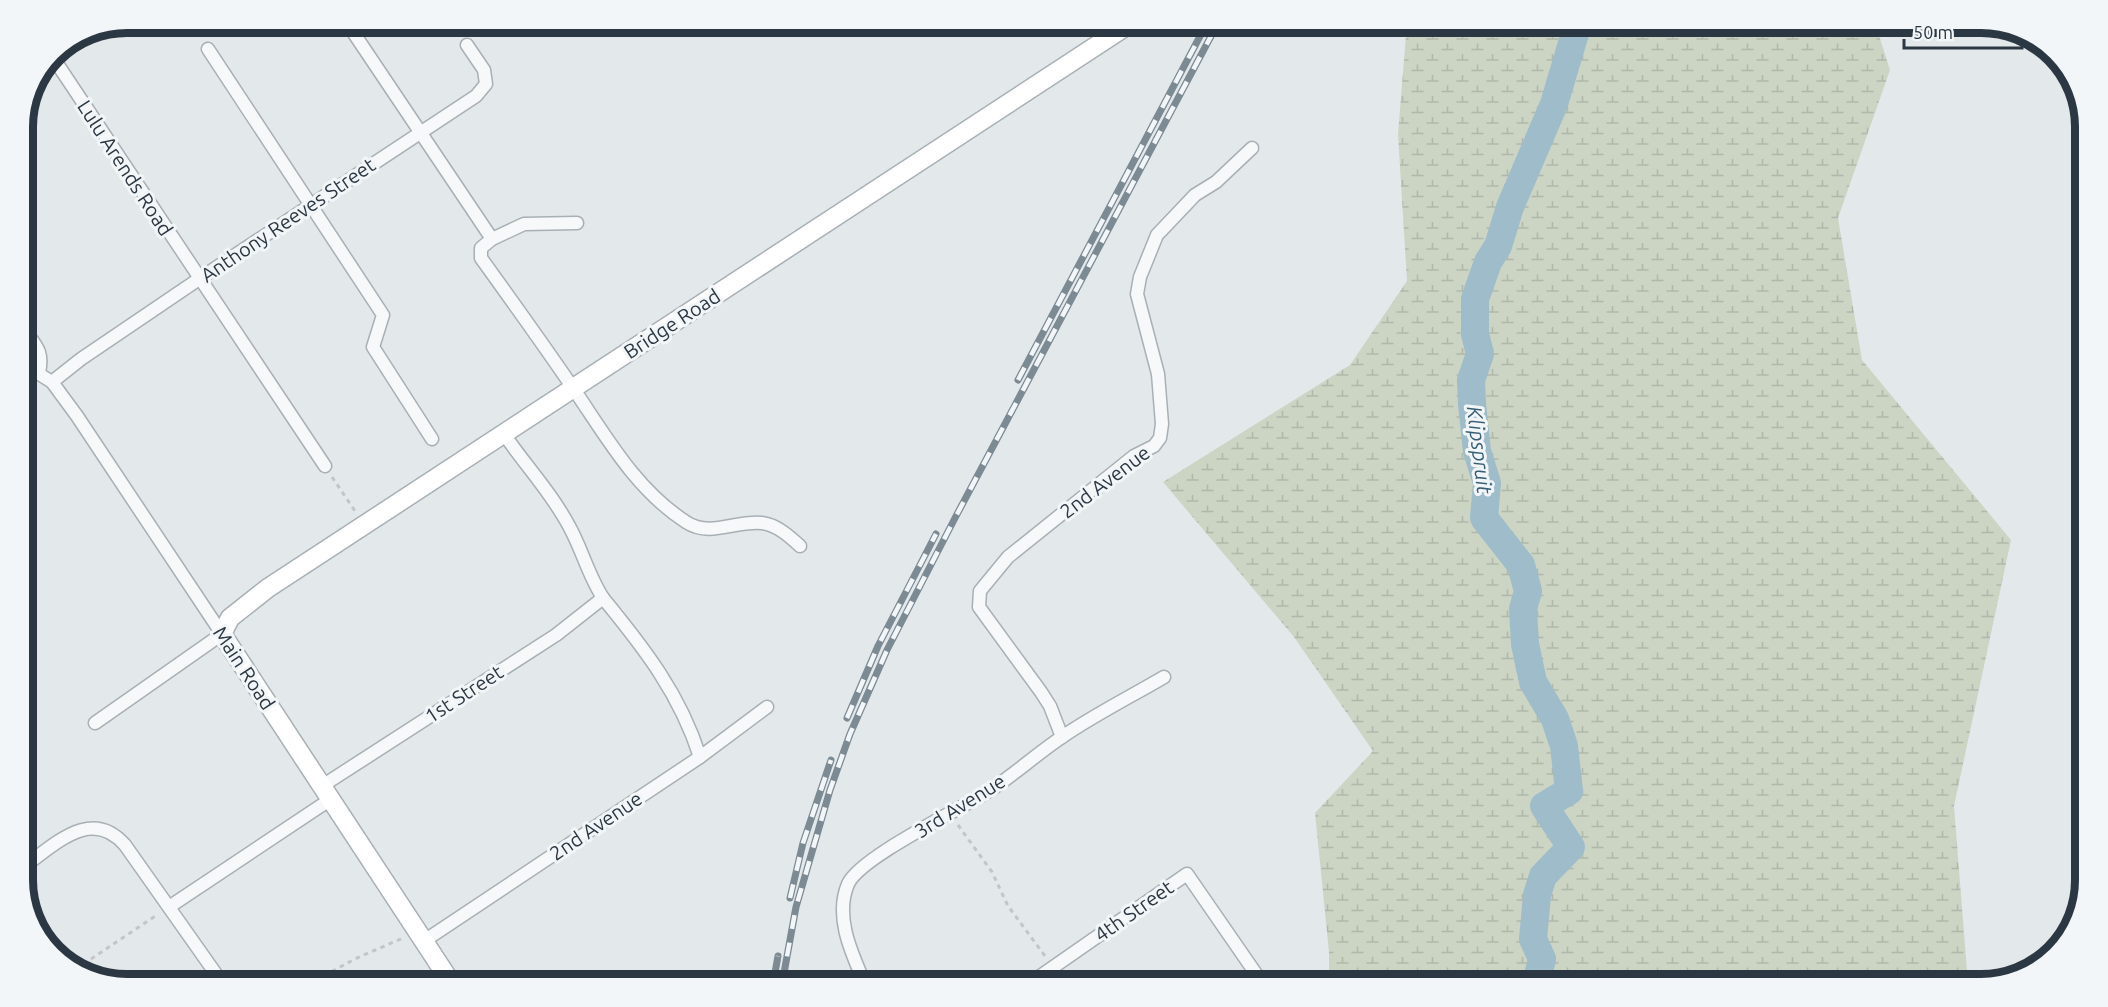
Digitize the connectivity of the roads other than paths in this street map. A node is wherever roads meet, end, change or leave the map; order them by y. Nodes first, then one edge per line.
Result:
1 (354, 33) edge
2 (1114, 33) edge
3 (467, 45) dead end
4 (208, 49) dead end
5 (57, 64) edge
6 (420, 133) junction
7 (1252, 148) dead end
8 (310, 206) junction
9 (577, 223) dead end
10 (492, 239) junction
11 (199, 279) junction
12 (33, 341) edge
13 (33, 370) edge
14 (39, 373) junction
15 (52, 382) junction
16 (573, 388) junction
17 (504, 434) junction
18 (432, 439) dead end
19 (325, 465) road end
20 (800, 546) dead end
21 (603, 598) junction
22 (222, 634) junction
23 (1164, 677) dead end
24 (766, 707) dead end
25 (95, 723) dead end
26 (1062, 737) junction
27 (700, 757) junction
28 (326, 793) junction
29 (33, 860) edge
30 (169, 907) junction
31 (421, 937) junction
32 (216, 974) edge
33 (445, 974) edge
34 (860, 974) edge
35 (1044, 974) edge
36 (1256, 974) edge

1 - 6 street
2 - 16 street, Bridge Road
3 - 6 street, Anthony Reeves Street
4 - 8 street
5 - 11 street, Lulu Arends Road
6 - 8 street, Anthony Reeves Street
6 - 10 street
7 - 26 street, 2nd Avenue
8 - 11 street, Anthony Reeves Street
8 - 18 street
9 - 10 street
10 - 16 street
11 - 15 street, Anthony Reeves Street
11 - 19 street, Lulu Arends Road
12 - 14 street
13 - 14 street, Main Road
14 - 15 street, Main Road
15 - 22 street, Main Road
16 - 17 street, Bridge Road
16 - 20 street
17 - 21 street
17 - 22 street, Bridge Road
21 - 27 street
21 - 28 street, 1st Street
22 - 25 street
22 - 28 street, Main Road
23 - 26 street, 3rd Avenue
24 - 27 street, 2nd Avenue
26 - 34 street, 3rd Avenue
27 - 31 street, 2nd Avenue
28 - 30 street, 1st Street
28 - 31 street, Main Road
29 - 30 street
30 - 32 street
31 - 33 street, Main Road
35 - 36 street, 4th Street

